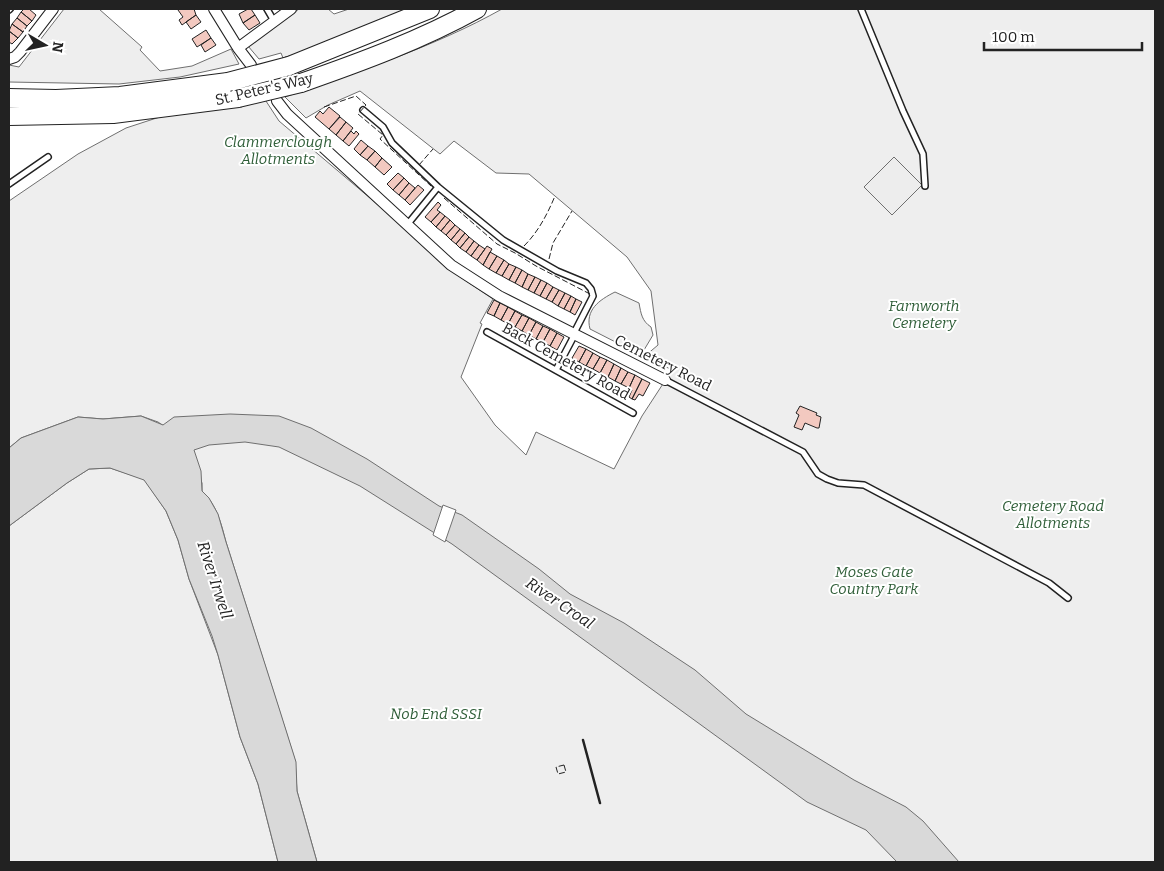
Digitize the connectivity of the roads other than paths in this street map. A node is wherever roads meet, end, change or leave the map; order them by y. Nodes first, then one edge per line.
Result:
1 (53, 9) edge
2 (214, 9) edge
3 (267, 9) edge
4 (291, 9) edge
5 (430, 9) edge
6 (477, 9) edge
7 (861, 9) edge
8 (274, 21) junction
9 (238, 48) junction
10 (9, 59) edge
11 (251, 65) dead end
12 (9, 98) edge
13 (277, 101) dead end
14 (364, 110) dead end
15 (9, 116) edge
16 (48, 157) dead end
17 (9, 184) edge
18 (925, 186) dead end
19 (438, 187) junction
20 (407, 225) junction
21 (486, 332) dead end
22 (575, 334) junction
23 (556, 370) junction
24 (665, 380) joint
25 (633, 413) dead end
26 (1068, 598) dead end

1 - 10 street
2 - 9 street
3 - 8 lane
4 - 8 street
5 - 12 highway, St. Peter's Way, bridge
6 - 15 highway, St. Peter's Way, bridge
7 - 18 lane
8 - 9 street
9 - 11 street
13 - 20 street, Cemetery Road
14 - 19 lane
16 - 17 lane
19 - 20 lane
19 - 22 lane
20 - 22 street, Cemetery Road
21 - 23 lane, Back Cemetery Road
22 - 23 lane
22 - 24 street, Cemetery Road
23 - 25 lane, Back Cemetery Road
24 - 26 lane, Cemetery Road

